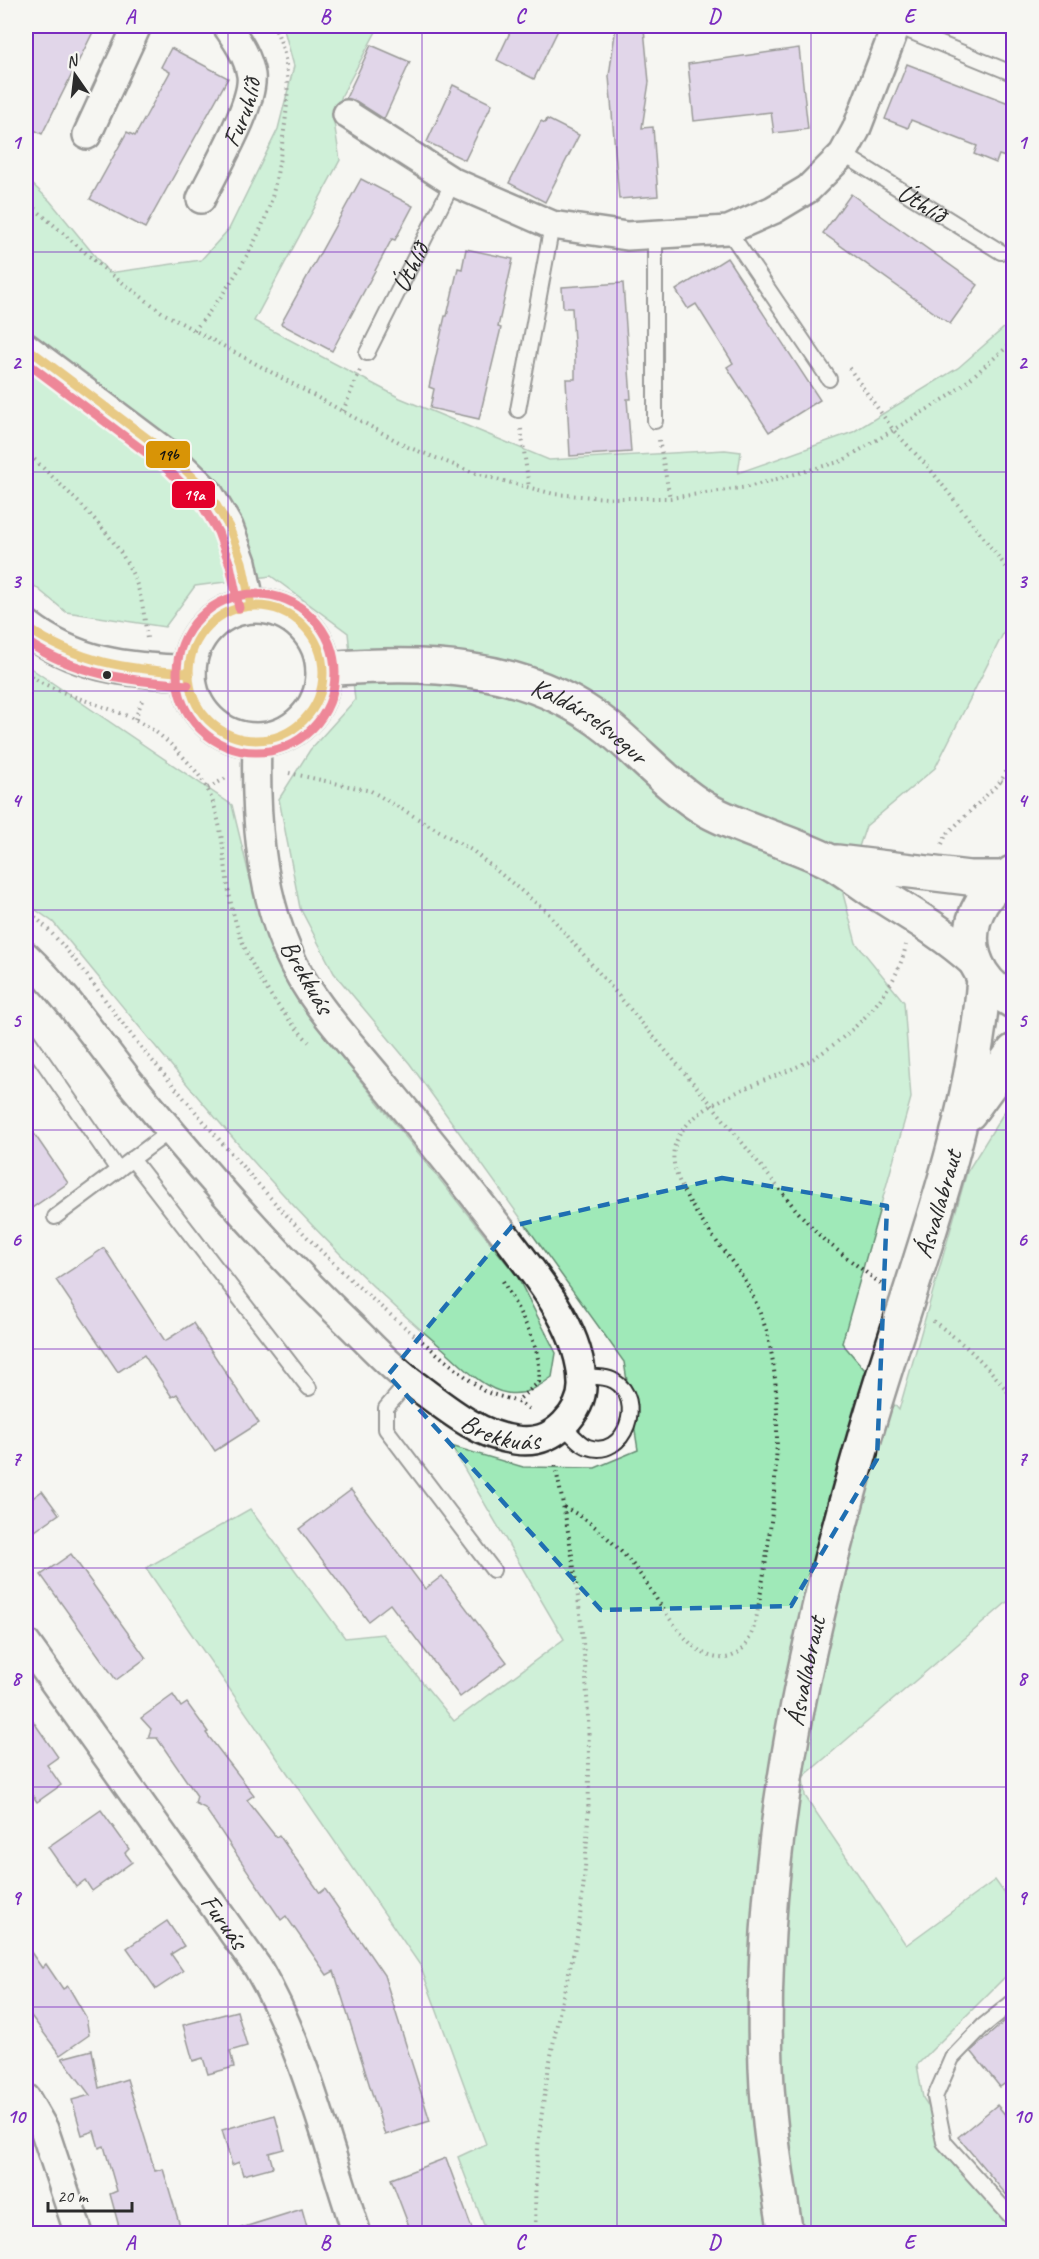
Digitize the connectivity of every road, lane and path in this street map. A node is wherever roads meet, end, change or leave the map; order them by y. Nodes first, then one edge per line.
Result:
1 (137, 26) edge
2 (226, 26) edge
3 (274, 26) edge
4 (897, 26) edge
5 (1014, 74) edge
6 (347, 114) dead end
7 (87, 135) dead end
8 (843, 154) junction
9 (453, 182) junction
10 (201, 199) dead end
11 (552, 225) junction
12 (728, 230) junction
13 (656, 233) junction
14 (1001, 252) dead end
15 (194, 330) dead end
16 (26, 347) edge
17 (367, 353) joint
18 (830, 379) dead end
19 (518, 410) joint
20 (343, 411) dead end
21 (655, 421) joint
22 (894, 431) dead end
23 (26, 451) edge
24 (529, 488) dead end
25 (670, 498) dead end
26 (1014, 577) edge
27 (250, 606) junction
28 (26, 627) edge
29 (147, 639) dead end
30 (323, 669) junction
31 (189, 673) junction
32 (143, 698) dead end
33 (135, 719) dead end
34 (257, 740) junction
35 (1014, 758) edge
36 (289, 773) dead end
37 (228, 777) dead end
38 (1001, 781) junction
39 (1014, 787) edge
40 (208, 788) dead end
41 (938, 852) dead end
42 (829, 861) junction
43 (1011, 873) edge
44 (26, 909) edge
45 (908, 935) dead end
46 (26, 956) edge
47 (979, 970) junction
48 (1014, 1002) edge
49 (26, 1037) edge
50 (1014, 1051) edge
51 (712, 1105) junction
52 (959, 1127) junction
53 (170, 1131) junction
54 (132, 1159) junction
55 (117, 1170) junction
56 (55, 1217) dead end
57 (884, 1286) dead end
58 (933, 1321) dead end
59 (581, 1376) junction
60 (409, 1381) junction
61 (309, 1389) dead end
62 (1014, 1400) edge
63 (528, 1409) dead end
64 (563, 1425) junction
65 (554, 1460) dead end
66 (564, 1507) junction
67 (493, 1570) dead end
68 (26, 1644) edge
69 (1014, 2001) edge
70 (26, 2098) edge
71 (1014, 2220) edge
72 (79, 2234) edge
73 (357, 2234) edge
74 (536, 2234) edge
75 (786, 2234) edge

1 - 7 street
2 - 10 street, Furuhlíð
3 - 15 path
4 - 5 lane
4 - 8 street
6 - 9 street
8 - 12 street
8 - 14 lane, Úthlíð
9 - 11 street
9 - 17 lane, Úthlíð
11 - 13 street
11 - 19 lane
12 - 13 street
12 - 18 lane
13 - 21 lane
16 - 27 street
17 - 20 path
19 - 24 path
21 - 25 path
22 - 26 path
23 - 29 path
27 - 30 main road
27 - 31 main road
28 - 31 main road
30 - 34 main road
30 - 42 main road, Kaldárselsvegur
31 - 34 main road
32 - 33 path
34 - 59 street, Brekkuás
35 - 38 path
36 - 51 path
37 - 40 path
38 - 39 path
38 - 41 path
42 - 43 main road, Kaldárselsvegur
42 - 47 main road, Kaldárselsvegur
43 - 47 main road, Ásvallabraut
44 - 63 path
45 - 51 path
46 - 53 street, Brekkuás
47 - 48 main road, Kaldárselsvegur
47 - 52 main road, Ásvallabraut
49 - 55 lane
50 - 52 main road, Ásvallabraut
51 - 57 path
51 - 66 path
52 - 75 main road, Ásvallabraut
53 - 54 lane
53 - 60 street, Brekkuás
54 - 55 lane
54 - 61 lane
55 - 56 lane
58 - 62 path
59 - 64 street, Brekkuás
59 - 64 lane
60 - 64 street, Brekkuás
60 - 67 lane
65 - 66 path
66 - 74 path
68 - 73 street, Furuás
69 - 71 lane
70 - 72 street

